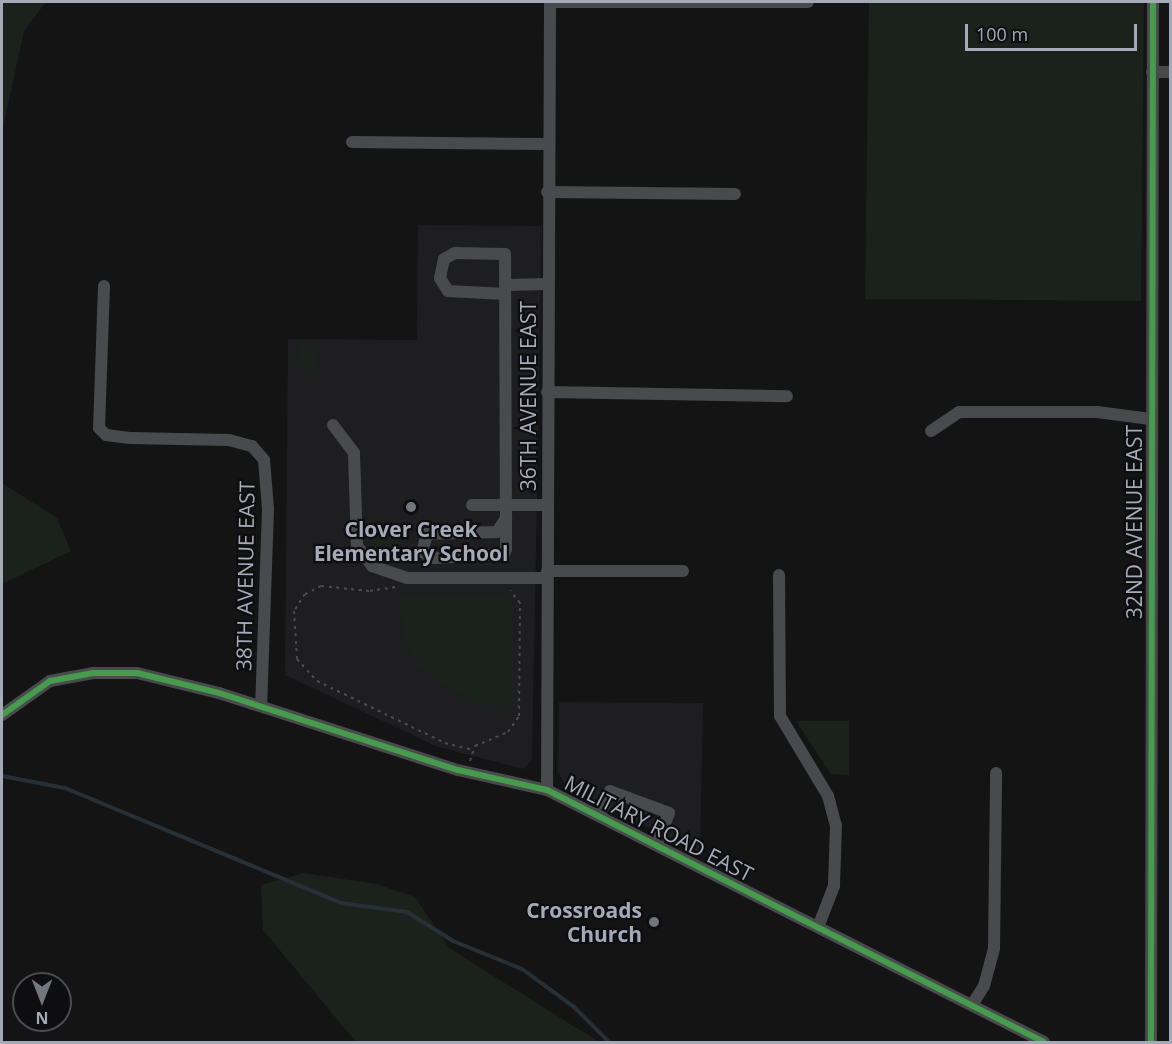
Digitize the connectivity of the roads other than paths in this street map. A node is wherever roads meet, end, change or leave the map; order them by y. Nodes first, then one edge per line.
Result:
1 (550, 2) edge
2 (808, 2) edge
3 (1153, 2) edge
4 (1152, 72) junction
5 (1170, 72) edge
6 (352, 142) dead end
7 (548, 144) junction
8 (547, 192) junction
9 (735, 194) dead end
10 (547, 284) junction
11 (104, 286) dead end
12 (506, 289) junction
13 (547, 392) junction
14 (787, 396) dead end
15 (1151, 418) junction
16 (333, 425) dead end
17 (931, 431) dead end
18 (472, 505) dead end
19 (506, 505) junction
20 (547, 505) junction
21 (506, 518) junction
22 (683, 571) dead end
23 (547, 574) junction
24 (779, 575) dead end
25 (261, 706) junction
26 (2, 715) edge
27 (996, 773) dead end
28 (547, 790) junction
29 (600, 816) junction
30 (657, 845) junction
31 (818, 927) junction
32 (972, 1005) junction
33 (1044, 1042) edge
34 (1151, 1042) edge

1 - 2 street
1 - 7 street, 36TH AVENUE EAST
3 - 4 street, 32ND AVENUE EAST
4 - 5 street
4 - 15 street, 32ND AVENUE EAST
6 - 7 street
7 - 8 street, 36TH AVENUE EAST
8 - 9 street
8 - 10 street, 36TH AVENUE EAST
10 - 12 street
10 - 13 street, 36TH AVENUE EAST
11 - 25 street, 38TH AVENUE EAST
12 - 12 street
12 - 19 street
13 - 14 street
13 - 20 street, 36TH AVENUE EAST
15 - 17 street
15 - 34 street, 32ND AVENUE EAST
16 - 23 street
18 - 19 street
19 - 20 street
19 - 21 street
20 - 23 street, 36TH AVENUE EAST
21 - 21 street
22 - 23 street
23 - 28 street, 36TH AVENUE EAST
24 - 31 street
25 - 26 street, MILITARY ROAD EAST
25 - 28 street, MILITARY ROAD EAST
27 - 32 street
28 - 29 street, MILITARY ROAD EAST
29 - 30 street, MILITARY ROAD EAST
29 - 30 street
30 - 31 street, MILITARY ROAD EAST
31 - 32 street, MILITARY ROAD EAST
32 - 33 street, MILITARY ROAD EAST

